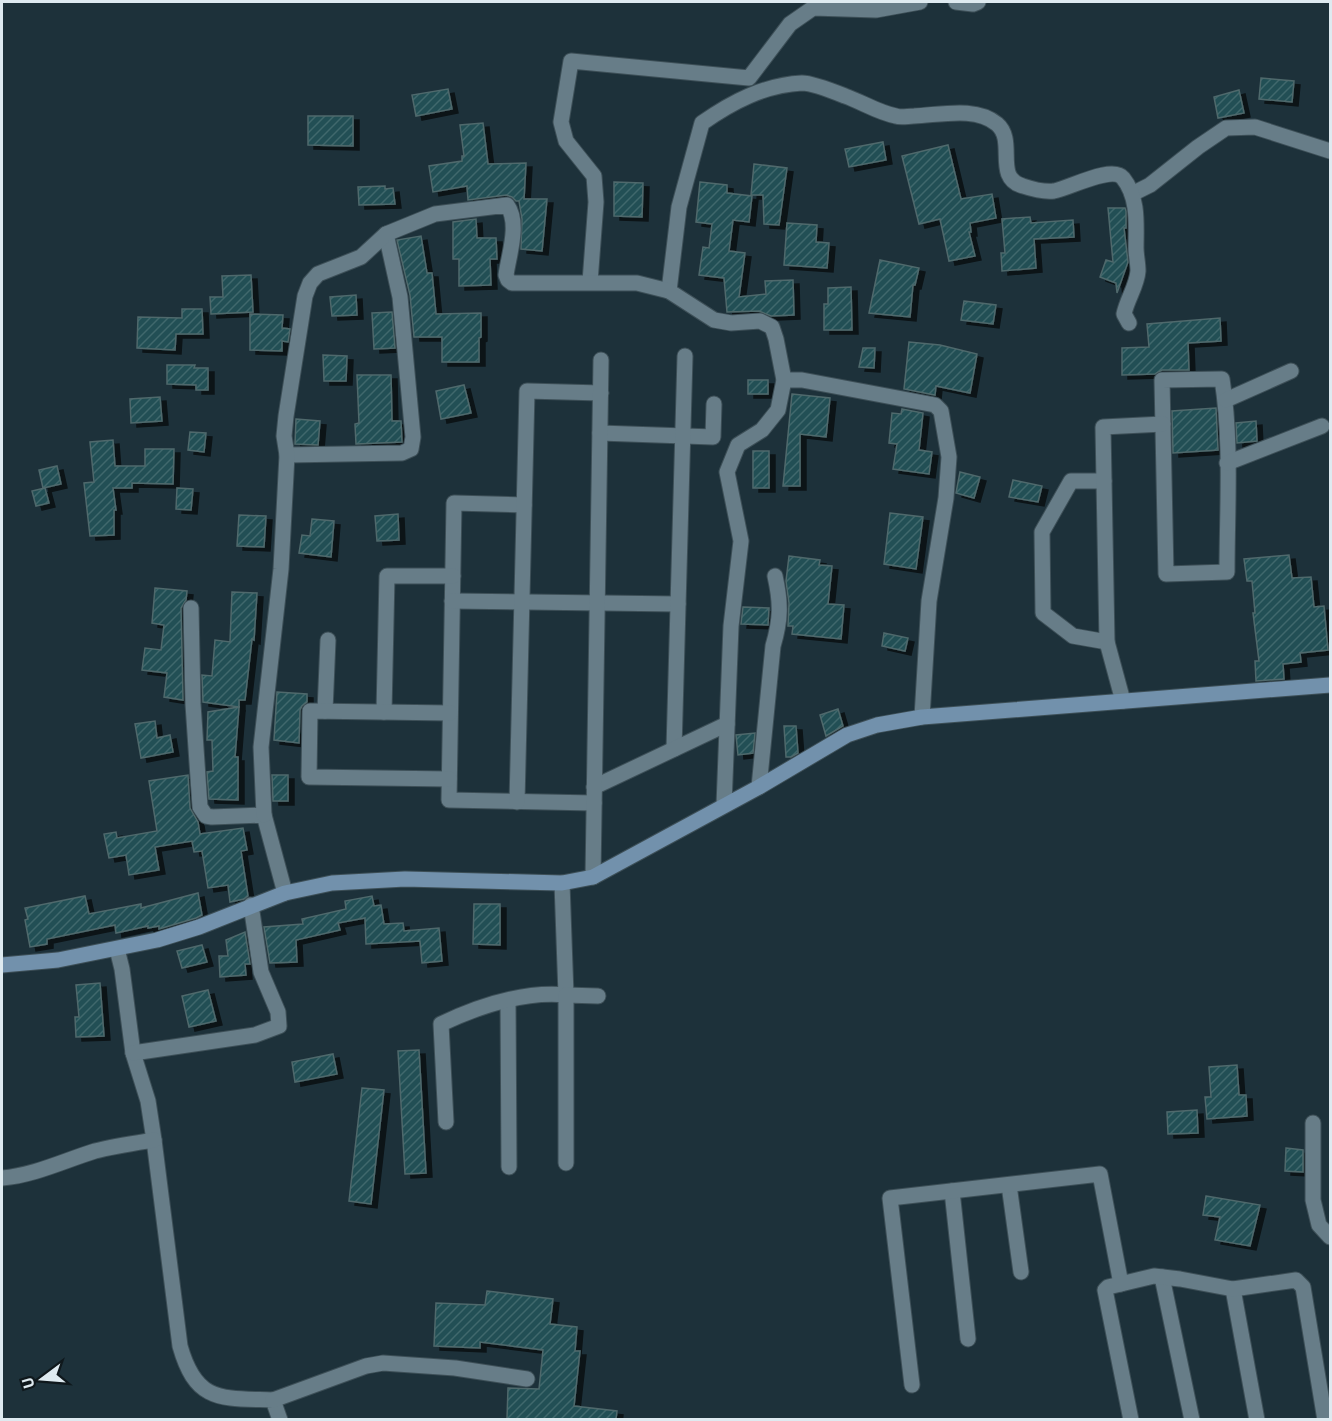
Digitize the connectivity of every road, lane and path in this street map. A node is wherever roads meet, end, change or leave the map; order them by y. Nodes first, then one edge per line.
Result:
1 (920, 2) edge
2 (956, 2) edge
3 (978, 2) edge
4 (812, 5) edge
5 (875, 6) edge
6 (1330, 151) edge
7 (1132, 195) junction
8 (386, 234) junction
9 (590, 282) junction
10 (669, 291) junction
11 (1130, 323) dead end
12 (685, 356) dead end
13 (601, 360) dead end
14 (1291, 371) dead end
15 (784, 380) junction
16 (601, 393) junction
17 (1226, 400) junction
18 (714, 404) dead end
19 (1163, 424) junction
20 (1322, 426) dead end
21 (600, 433) junction
22 (683, 436) junction
23 (286, 455) junction
24 (1227, 463) junction
25 (1104, 481) junction
26 (524, 505) junction
27 (453, 576) junction
28 (775, 576) dead end
29 (452, 601) junction
30 (522, 602) junction
31 (597, 603) junction
32 (678, 604) junction
33 (191, 608) dead end
34 (328, 640) dead end
35 (1107, 642) junction
36 (1330, 686) edge
37 (1123, 701) junction
38 (325, 711) junction
39 (384, 712) junction
40 (450, 713) junction
41 (922, 717) junction
42 (727, 724) junction
43 (674, 749) junction
44 (449, 779) junction
45 (759, 787) junction
46 (594, 788) junction
47 (517, 802) junction
48 (594, 803) junction
49 (724, 805) junction
50 (264, 815) junction
51 (593, 878) junction
52 (562, 883) junction
53 (285, 893) junction
54 (251, 905) junction
55 (117, 949) junction
56 (2, 965) edge
57 (566, 994) junction
58 (598, 996) dead end
59 (508, 1000) junction
60 (133, 1053) junction
61 (446, 1122) dead end
62 (1313, 1124) dead end
63 (154, 1140) junction
64 (567, 1162) dead end
65 (509, 1167) dead end
66 (2, 1178) edge
67 (1009, 1185) junction
68 (952, 1191) junction
69 (1330, 1237) edge
70 (1021, 1272) dead end
71 (1162, 1277) junction
72 (1121, 1284) junction
73 (1233, 1289) junction
74 (968, 1339) dead end
75 (527, 1379) dead end
76 (912, 1385) dead end
77 (273, 1400) junction
78 (280, 1419) edge
79 (1131, 1419) edge
80 (1192, 1419) edge
81 (1257, 1419) edge
82 (1325, 1419) edge

1 - 5 street
2 - 3 street
4 - 5 street
4 - 9 street
6 - 7 street
7 - 10 street
7 - 11 street
8 - 9 street
8 - 23 street
8 - 23 street
9 - 10 street
10 - 15 street
12 - 22 street
13 - 16 street
14 - 17 street
15 - 41 street
15 - 42 street
16 - 21 street
16 - 26 street
17 - 19 street
17 - 24 street
18 - 22 street
19 - 24 street
19 - 25 street
20 - 24 street
21 - 22 street
21 - 31 street
22 - 32 street
23 - 50 street
25 - 35 street
25 - 35 street
26 - 27 street
26 - 30 street
27 - 29 street
27 - 39 street
28 - 45 street
29 - 30 street
29 - 40 street
30 - 31 street
30 - 47 street
31 - 32 street
31 - 46 street
32 - 43 street
33 - 50 street
34 - 38 street
35 - 37 street
36 - 37 street
37 - 41 street
38 - 39 street
38 - 44 street
39 - 40 street
40 - 44 street
41 - 45 street
42 - 43 street
42 - 49 street
43 - 46 street
44 - 47 street
45 - 49 street
46 - 48 street
47 - 48 street
48 - 51 street
49 - 51 street
50 - 53 street
51 - 52 street
52 - 53 street
52 - 57 street
53 - 54 street
54 - 55 street
54 - 60 street
55 - 56 street
55 - 60 street
57 - 58 street
57 - 59 street
57 - 64 street
59 - 61 street
59 - 65 street
60 - 63 street
62 - 69 street
63 - 66 street
63 - 77 street
67 - 68 street
67 - 70 street
67 - 72 street
68 - 74 street
68 - 76 street
71 - 72 street
71 - 73 street
71 - 80 street
72 - 79 street
73 - 81 street
73 - 82 street
75 - 77 street
77 - 78 street

